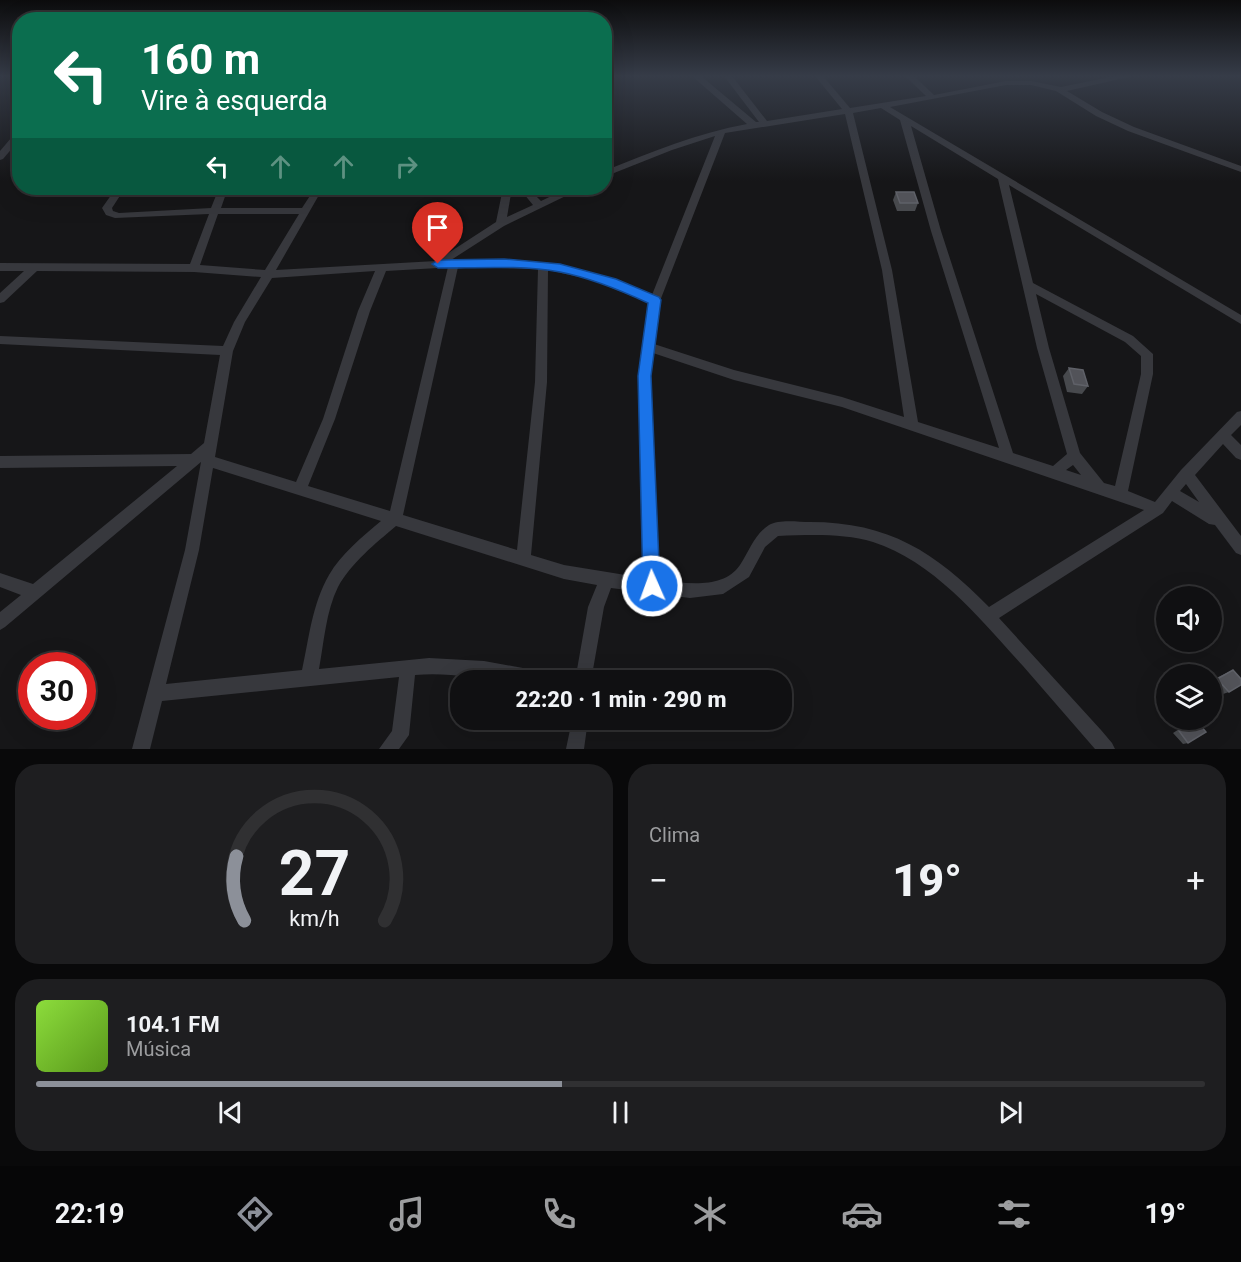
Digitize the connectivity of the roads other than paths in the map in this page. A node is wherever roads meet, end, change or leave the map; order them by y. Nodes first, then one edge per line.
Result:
1 (737, 111) edge
2 (755, 111) edge
3 (848, 111) joint
4 (892, 111) edge
5 (1094, 111) edge
6 (904, 118) junction
7 (764, 123) junction
8 (754, 125) junction
9 (721, 131) junction
10 (12, 143) edge
11 (0, 157) edge
12 (1241, 169) edge
13 (612, 171) edge
14 (1002, 176) junction
15 (115, 195) edge
16 (221, 195) edge
17 (315, 195) edge
18 (506, 195) edge
19 (530, 195) edge
20 (560, 195) edge
21 (539, 205) junction
22 (215, 211) junction
23 (305, 211) junction
24 (501, 224) junction
25 (438, 264) junction
26 (454, 264) junction
27 (36, 266) junction
28 (0, 267) edge
29 (194, 267) junction
30 (382, 267) junction
31 (543, 267) junction
32 (270, 274) junction
33 (1028, 285) junction
34 (0, 299) edge
35 (655, 300) junction
36 (1241, 320) edge
37 (0, 340) edge
38 (649, 347) junction
39 (226, 351) junction
40 (1241, 416) edge
41 (912, 425) junction
42 (1222, 436) junction
43 (1241, 454) edge
44 (203, 455) junction
45 (1074, 456) junction
46 (1008, 457) junction
47 (0, 462) edge
48 (1055, 472) junction
49 (1186, 474) junction
50 (1099, 487) junction
51 (300, 488) junction
52 (1170, 492) junction
53 (1120, 494) junction
54 (1158, 509) junction
55 (395, 518) junction
56 (1220, 522) junction
57 (1241, 548) edge
58 (524, 559) junction
59 (0, 580) edge
60 (607, 580) junction
61 (652, 586) junction
62 (34, 592) junction
63 (988, 616) junction
64 (0, 622) edge
65 (408, 667) junction
66 (490, 670) edge
67 (585, 670) edge
68 (309, 677) junction
69 (155, 693) junction
70 (578, 730) edge
71 (141, 749) edge
72 (387, 749) edge
73 (575, 749) edge
74 (1106, 749) edge

1 - 8 street
2 - 7 street
3 - 7 street
3 - 41 street
4 - 6 street
5 - 12 street
6 - 14 street
6 - 46 street
7 - 8 street
8 - 9 street
9 - 13 street
9 - 35 street
10 - 11 street
14 - 33 street
14 - 36 street
15 - 22 street
16 - 22 street
17 - 23 street
18 - 24 street
19 - 21 street
20 - 21 street
21 - 24 street
22 - 23 street
22 - 29 street
23 - 32 street
24 - 25 street
25 - 26 street
25 - 30 street
26 - 31 street
26 - 55 street
27 - 28 street
27 - 29 street
27 - 34 street
29 - 32 street
30 - 32 street
30 - 51 street
31 - 35 street
31 - 58 street
32 - 39 street
33 - 45 street
33 - 53 street
35 - 38 street
37 - 39 street
38 - 41 street
38 - 61 street
39 - 44 street
40 - 42 street
41 - 46 street
42 - 43 street
42 - 49 street
44 - 47 street
44 - 51 street
44 - 62 street
44 - 69 street
45 - 48 street
45 - 50 street
46 - 48 street
48 - 50 street
49 - 52 street
49 - 56 street
50 - 53 street
51 - 55 street
52 - 54 street
52 - 56 street
53 - 54 street
54 - 63 street
55 - 58 street
55 - 68 street
56 - 57 street
58 - 60 street
59 - 62 street
60 - 61 street
60 - 67 street
61 - 63 street
62 - 64 street
63 - 74 street
65 - 66 street
65 - 68 street
65 - 72 street
68 - 69 street
69 - 71 street
70 - 73 street

